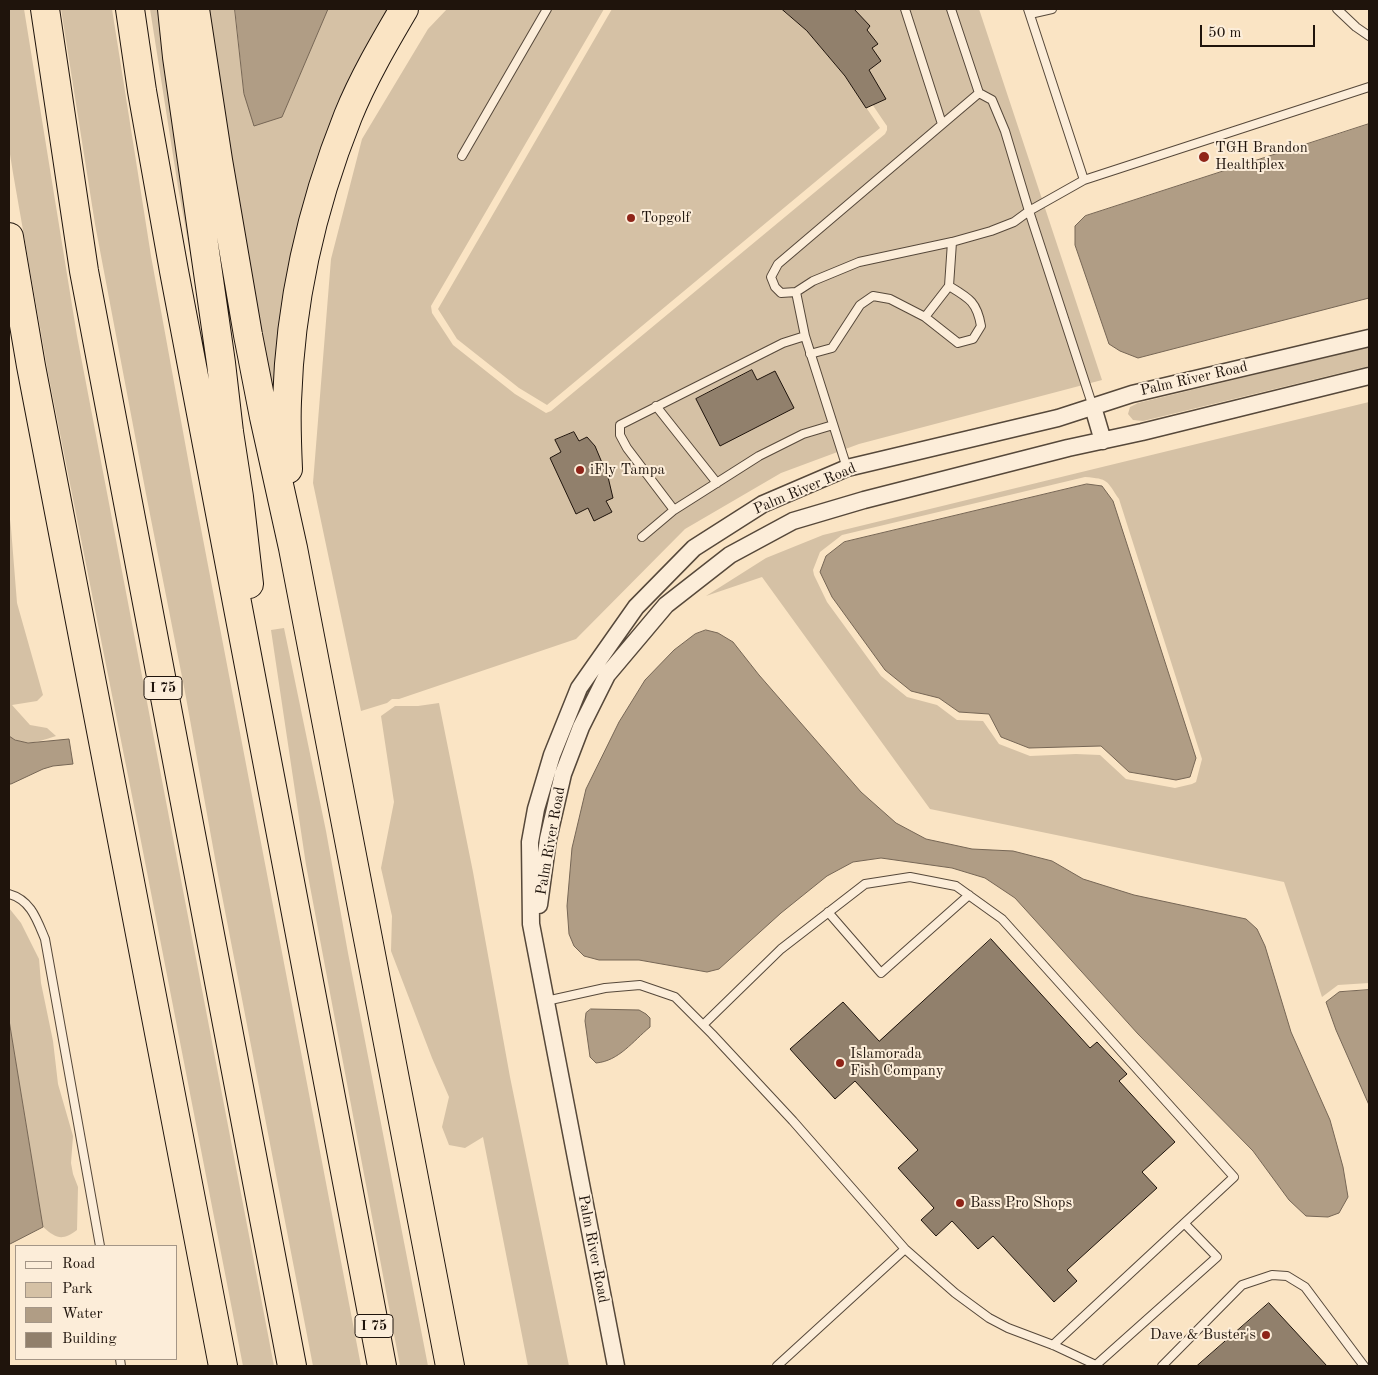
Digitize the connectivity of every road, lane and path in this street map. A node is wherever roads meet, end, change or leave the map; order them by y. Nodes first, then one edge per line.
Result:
1 (45, 9) edge
2 (130, 9) edge
3 (172, 9) edge
4 (195, 9) edge
5 (404, 9) edge
6 (546, 9) edge
7 (905, 9) edge
8 (951, 9) edge
9 (1052, 9) edge
10 (1337, 9) edge
11 (1029, 12) edge
12 (1369, 36) edge
13 (1369, 87) edge
14 (979, 93) junction
15 (942, 124) junction
16 (462, 156) dead end
17 (1084, 180) junction
18 (1030, 211) junction
19 (9, 237) edge
20 (952, 242) junction
21 (949, 286) junction
22 (796, 292) junction
23 (925, 317) junction
24 (804, 336) junction
25 (1369, 338) edge
26 (810, 354) junction
27 (1369, 376) edge
28 (656, 406) junction
29 (1093, 407) junction
30 (833, 425) junction
31 (1103, 441) junction
32 (847, 468) junction
33 (716, 483) junction
34 (674, 510) junction
35 (642, 537) dead end
36 (293, 548) junction
37 (251, 683) junction
38 (9, 894) edge
39 (969, 895) junction
40 (828, 912) junction
41 (543, 985) junction
42 (546, 1002) junction
43 (704, 1025) junction
44 (1185, 1224) junction
45 (100, 1245) edge
46 (905, 1249) junction
47 (1053, 1345) junction
48 (223, 1366) edge
49 (292, 1366) edge
50 (382, 1366) edge
51 (450, 1366) edge
52 (616, 1366) edge
53 (777, 1366) edge
54 (1097, 1366) edge
55 (1162, 1366) edge
56 (1364, 1366) edge

1 - 49 highway, I 75
2 - 37 highway, I 75
3 - 37 highway
4 - 36 highway
5 - 36 highway
6 - 16 lane
7 - 15 lane
8 - 14 lane
9 - 11 lane
10 - 12 lane
11 - 17 lane
13 - 17 lane
14 - 15 lane
14 - 18 lane
15 - 22 lane
17 - 18 lane
18 - 20 lane
18 - 29 lane
19 - 48 highway
20 - 21 lane
20 - 22 lane
21 - 23 lane
21 - 23 lane
22 - 24 lane
23 - 26 lane
24 - 26 lane
24 - 28 lane
25 - 29 street, Palm River Road
26 - 30 lane
27 - 31 street, Palm River Road
28 - 33 lane
28 - 34 lane
29 - 31 street
29 - 32 street, Palm River Road
30 - 32 lane
30 - 33 lane
31 - 41 street, Palm River Road
32 - 41 street, Palm River Road
33 - 34 lane
34 - 35 lane
36 - 51 highway
37 - 50 highway, I 75
38 - 45 lane
39 - 40 lane
39 - 40 lane
39 - 44 lane
40 - 43 lane
41 - 42 street, Palm River Road
42 - 43 lane
42 - 52 street, Palm River Road
43 - 46 lane
44 - 47 lane
44 - 54 lane
46 - 47 lane
46 - 53 lane
47 - 54 lane
55 - 56 lane

